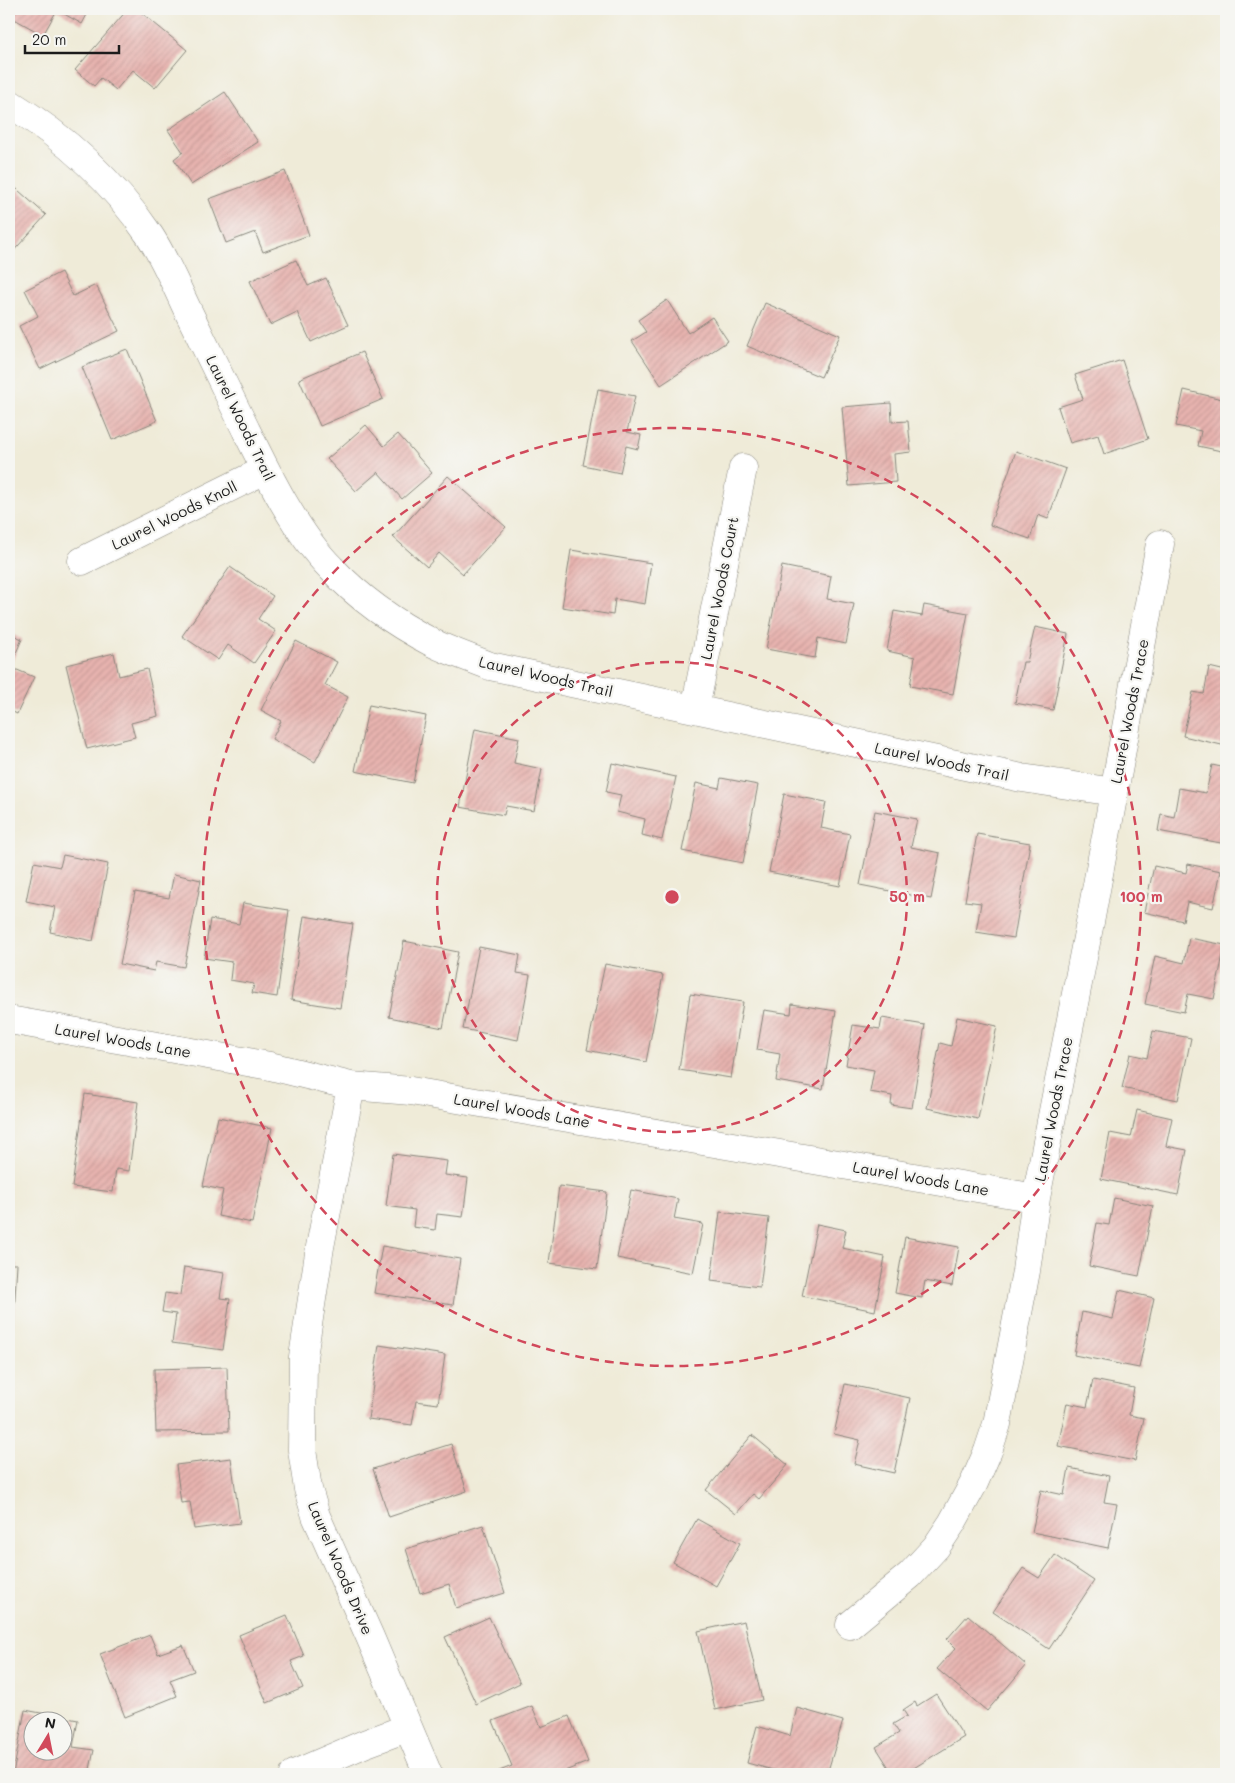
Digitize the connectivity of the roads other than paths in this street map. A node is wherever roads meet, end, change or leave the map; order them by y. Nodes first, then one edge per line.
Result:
1 (9, 102) edge
2 (743, 468) dead end
3 (265, 470) junction
4 (1160, 544) dead end
5 (82, 561) dead end
6 (695, 709) junction
7 (1114, 792) junction
8 (9, 1020) edge
9 (351, 1086) junction
10 (1036, 1198) junction
11 (850, 1625) dead end
12 (407, 1728) junction
13 (294, 1774) edge
14 (428, 1774) edge

1 - 3 street, Laurel Woods Trail
2 - 6 street, Laurel Woods Court
3 - 5 street, Laurel Woods Knoll
3 - 6 street, Laurel Woods Trail
4 - 7 street, Laurel Woods Trace
6 - 7 street, Laurel Woods Trail
7 - 10 street, Laurel Woods Trace
8 - 9 street, Laurel Woods Lane
9 - 10 street, Laurel Woods Lane
9 - 12 street, Laurel Woods Drive
10 - 11 street, Laurel Woods Trace
12 - 13 street
12 - 14 street, Laurel Woods Drive

